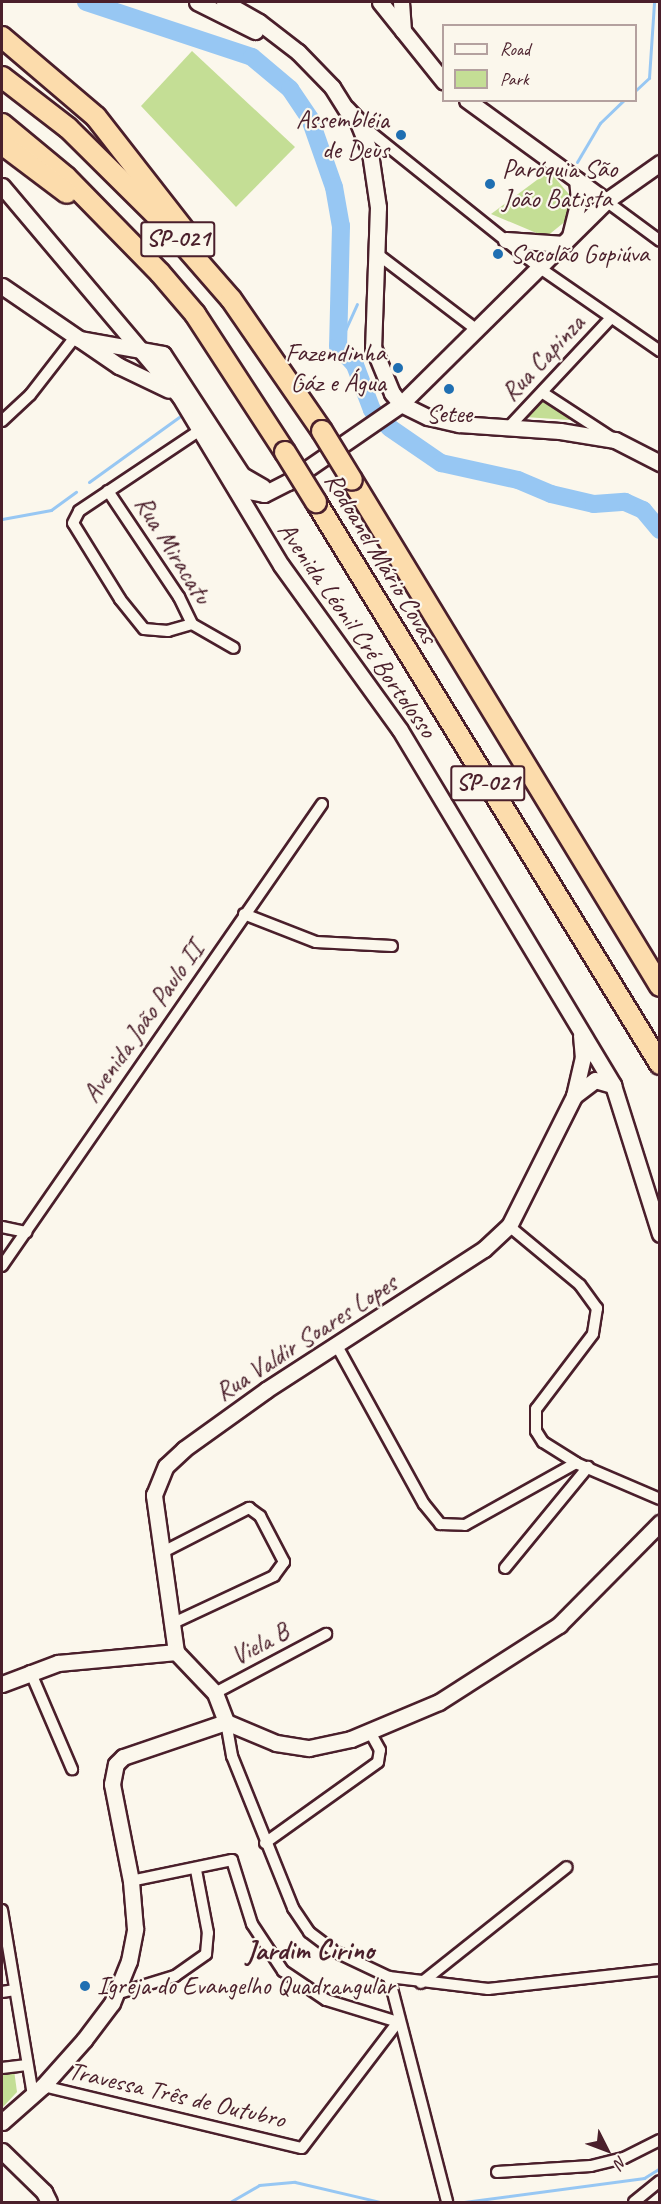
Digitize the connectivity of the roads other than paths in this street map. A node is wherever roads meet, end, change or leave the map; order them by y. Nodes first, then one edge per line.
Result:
1 (197, 2) edge
2 (224, 2) edge
3 (235, 2) edge
4 (400, 2) edge
5 (381, 3) edge
6 (259, 22) junction
7 (403, 31) junction
8 (2, 37) edge
9 (2, 76) edge
10 (322, 77) junction
11 (442, 80) edge
12 (470, 102) edge
13 (352, 114) junction
14 (2, 124) edge
15 (2, 144) edge
16 (387, 146) junction
17 (370, 155) junction
18 (660, 163) edge
19 (577, 180) junction
20 (4, 189) edge
21 (606, 201) junction
22 (129, 239) junction
23 (506, 240) junction
24 (660, 241) edge
25 (567, 242) junction
26 (376, 253) junction
27 (540, 268) junction
28 (2, 286) edge
29 (231, 299) junction
30 (611, 318) junction
31 (477, 330) junction
32 (77, 338) junction
33 (660, 351) edge
34 (143, 352) junction
35 (141, 375) junction
36 (543, 393) junction
37 (180, 397) junction
38 (401, 404) junction
39 (2, 421) edge
40 (508, 428) junction
41 (200, 430) junction
42 (615, 440) junction
43 (660, 463) edge
44 (223, 472) junction
45 (288, 482) junction
46 (108, 491) junction
47 (192, 624) junction
48 (234, 648) dead end
49 (322, 804) dead end
50 (244, 914) junction
51 (392, 946) dead end
52 (660, 986) edge
53 (581, 1029) junction
54 (660, 1064) edge
55 (612, 1085) junction
56 (574, 1096) junction
57 (509, 1226) junction
58 (2, 1227) edge
59 (26, 1232) junction
60 (660, 1234) edge
61 (2, 1266) edge
62 (337, 1346) junction
63 (576, 1463) junction
64 (588, 1467) junction
65 (660, 1499) edge
66 (660, 1523) edge
67 (163, 1552) junction
68 (505, 1569) dead end
69 (173, 1623) junction
70 (326, 1634) dead end
71 (176, 1652) junction
72 (30, 1671) junction
73 (2, 1684) edge
74 (215, 1693) junction
75 (226, 1722) junction
76 (370, 1732) junction
77 (72, 1769) dead end
78 (265, 1843) junction
79 (567, 1867) dead end
80 (196, 1870) junction
81 (131, 1881) junction
82 (2, 1910) edge
83 (660, 1970) edge
84 (389, 1977) junction
85 (421, 1983) junction
86 (15, 1990) junction
87 (2, 1992) edge
88 (116, 1994) junction
89 (398, 2022) junction
90 (27, 2065) junction
91 (2, 2068) edge
92 (38, 2091) junction
93 (2, 2122) edge
94 (660, 2140) edge
95 (2, 2151) edge
96 (496, 2172) dead end
97 (660, 2181) edge
98 (50, 2202) edge
99 (447, 2202) edge
100 (633, 2202) edge

1 - 10 main road
2 - 6 main road
3 - 6 main road
4 - 5 main road
4 - 7 main road
5 - 7 main road
6 - 10 main road
7 - 11 main road
8 - 29 highway
9 - 29 highway, Rodoanel Mário Covas / SP-021
10 - 13 main road
12 - 19 main road
13 - 16 street
13 - 17 main road
14 - 22 highway, Rodoanel Mário Covas / SP-021
15 - 22 highway
16 - 17 street
16 - 23 street
17 - 26 main road
18 - 21 main road
19 - 21 main road
19 - 25 main road
20 - 34 main road, Avenida Léonil Cré Bortolosso
21 - 24 street
21 - 25 main road
22 - 54 highway, Rodoanel Mário Covas / SP-021, bridge
23 - 25 main road
23 - 27 street
25 - 27 main road
26 - 31 street
26 - 38 main road
27 - 30 street
27 - 31 main road
28 - 32 main road
29 - 52 highway, Rodoanel Mário Covas / SP-021, bridge
30 - 33 street
30 - 36 street, Rua Capinza
31 - 38 main road
32 - 34 main road
32 - 35 main road
32 - 39 street
34 - 35 main road
34 - 37 main road, Avenida Léonil Cré Bortolosso
34 - 45 main road
35 - 37 main road
36 - 40 street, Rua Capinza
36 - 42 street
37 - 41 main road, Avenida Léonil Cré Bortolosso
38 - 40 main road
38 - 45 main road
40 - 42 main road
41 - 44 main road, Avenida Léonil Cré Bortolosso
41 - 46 street
42 - 43 main road
44 - 45 main road
44 - 53 main road, Avenida Léonil Cré Bortolosso
46 - 47 street, Rua Miracatu
46 - 47 street
47 - 48 street, Rua Miracatu
49 - 50 street, Avenida João Paulo II
50 - 51 street
50 - 59 street, Avenida João Paulo II
53 - 55 main road, Avenida Léonil Cré Bortolosso
53 - 56 main road, Rua Valdir Soares Lopes
55 - 56 main road
55 - 60 main road, Avenida Léonil Cré Bortolosso
56 - 57 main road, Rua Valdir Soares Lopes
57 - 62 main road, Rua Valdir Soares Lopes
57 - 63 street
58 - 59 street
59 - 61 street, Avenida João Paulo II
62 - 63 street
62 - 67 main road, Rua Valdir Soares Lopes
63 - 64 street
64 - 65 street
64 - 68 street
66 - 76 main road
67 - 69 main road, Rua Valdir Soares Lopes
67 - 69 street
69 - 71 main road, Rua Valdir Soares Lopes
70 - 74 street, Viela B
71 - 72 main road
71 - 74 main road
72 - 73 main road
72 - 77 street
74 - 75 main road
75 - 76 main road
75 - 78 street
75 - 81 main road
76 - 78 street
78 - 84 street
79 - 85 street
80 - 81 street
80 - 88 street
80 - 89 street
81 - 88 main road
82 - 86 street
83 - 85 street
84 - 85 street
84 - 89 street
86 - 87 street
86 - 90 street
88 - 92 main road
89 - 92 street, Travessa Três de Outubro
89 - 99 street
90 - 91 street
90 - 92 street
92 - 93 main road
94 - 96 street
95 - 98 main road
97 - 100 street

